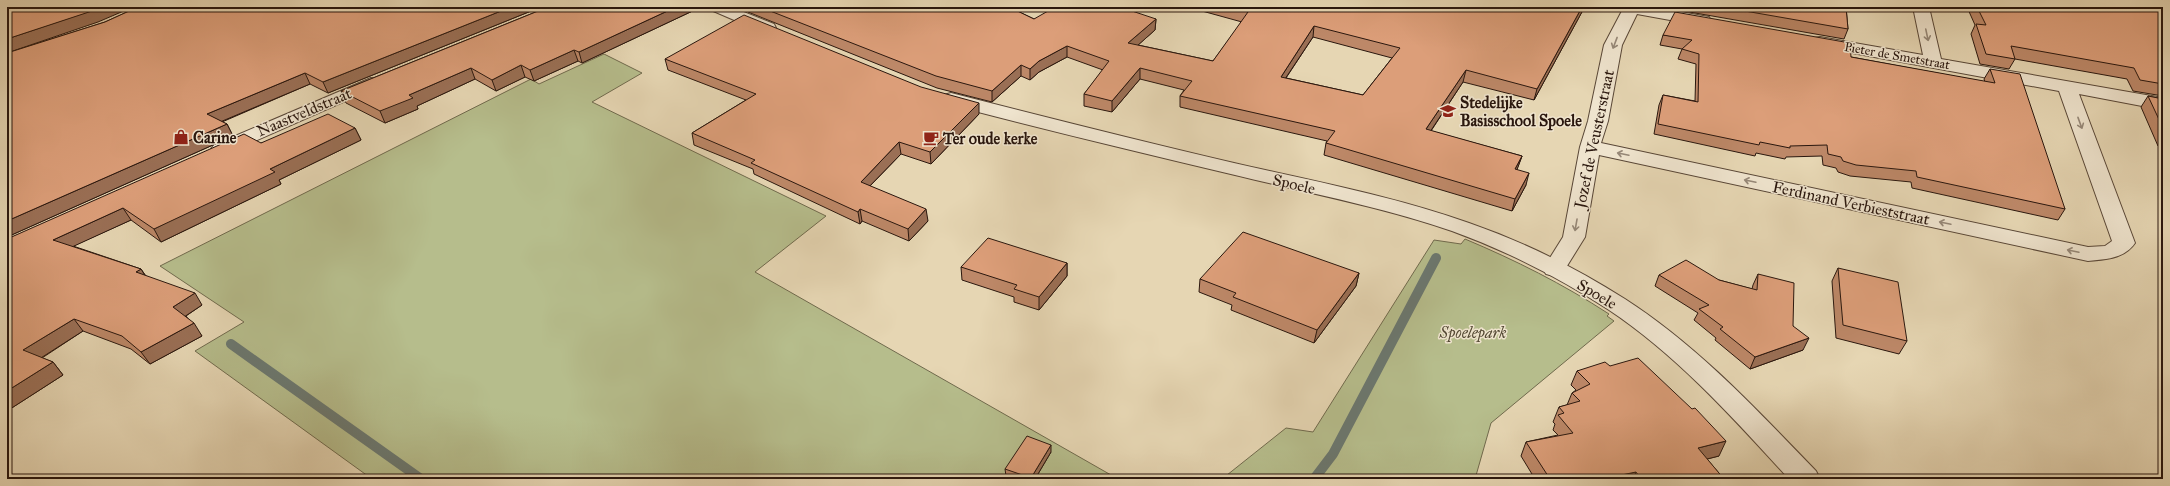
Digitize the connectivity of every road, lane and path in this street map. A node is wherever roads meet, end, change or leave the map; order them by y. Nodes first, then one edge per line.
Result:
1 (717, 7) edge
2 (1921, 7) edge
3 (1632, 8) edge
4 (1716, 24) edge
5 (783, 34) edge
6 (1801, 39) edge
7 (1933, 62) junction
8 (385, 77) edge
9 (2067, 87) junction
10 (930, 93) edge
11 (2163, 104) edge
12 (1590, 147) junction
13 (206, 156) edge
14 (1554, 269) junction
15 (1806, 479) edge

1 - 5 street
2 -> 7 street
3 - 4 street
3 -> 12 street, Jozef de Veusterstraat
6 - 7 street, Pieter de Smetstraat
7 - 9 street, Pieter de Smetstraat
8 - 13 street, Naastveldstraat
9 - 11 street, Pieter de Smetstraat
9 -> 12 street, Ferdinand Verbieststraat
10 - 14 street, Spoele
12 -> 14 street, Jozef de Veusterstraat
14 - 15 street, Spoele

